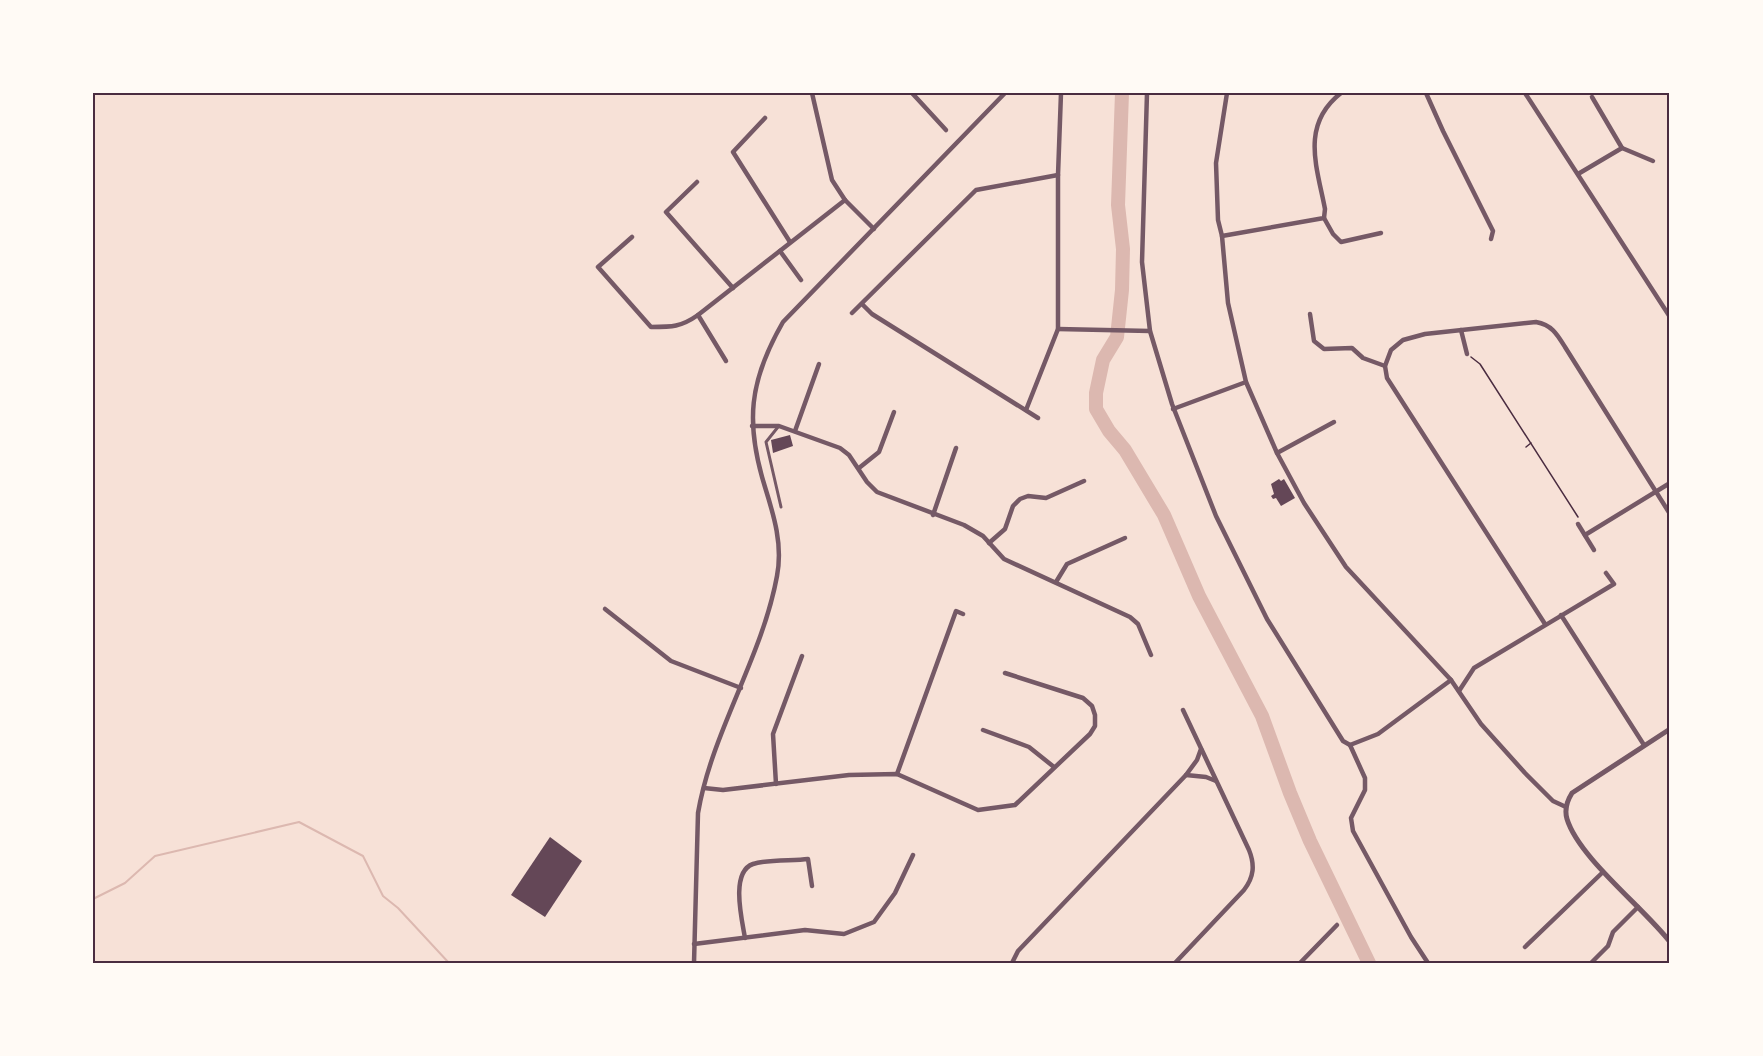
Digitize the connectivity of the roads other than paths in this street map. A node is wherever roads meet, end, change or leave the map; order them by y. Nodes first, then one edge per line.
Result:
1 (812, 93) edge
2 (912, 93) edge
3 (1005, 93) edge
4 (1061, 93) edge
5 (1146, 93) edge
6 (1227, 93) edge
7 (1341, 93) edge
8 (1426, 93) edge
9 (1525, 93) edge
10 (1592, 98) dead end
11 (765, 118) dead end
12 (946, 130) dead end
13 (1622, 148) junction
14 (1653, 161) dead end
15 (1578, 174) junction
16 (1058, 175) junction
17 (698, 182) dead end
18 (845, 200) junction
19 (1324, 218) junction
20 (874, 229) junction
21 (1381, 232) dead end
22 (1222, 236) junction
23 (632, 237) dead end
24 (1491, 239) dead end
25 (790, 242) junction
26 (780, 251) junction
27 (794, 281) dead end
28 (733, 288) junction
29 (862, 304) junction
30 (852, 314) dead end
31 (1310, 314) dead end
32 (698, 315) junction
33 (1670, 317) edge
34 (1058, 328) junction
35 (1461, 330) junction
36 (1150, 331) junction
37 (1467, 354) road end
38 (726, 361) dead end
39 (819, 364) dead end
40 (1385, 366) junction
41 (1246, 382) junction
42 (1173, 409) junction
43 (1026, 410) junction
44 (894, 412) dead end
45 (1038, 418) dead end
46 (1334, 422) dead end
47 (752, 426) junction
48 (779, 426) junction
49 (795, 431) junction
50 (956, 448) dead end
51 (1277, 453) junction
52 (859, 468) junction
53 (1084, 482) dead end
54 (1670, 483) edge
55 (1656, 492) junction
56 (781, 507) dead end
57 (1670, 514) edge
58 (933, 515) junction
59 (1578, 524) road end
60 (1585, 535) junction
61 (1125, 538) dead end
62 (989, 543) junction
63 (1594, 550) dead end
64 (1606, 573) dead end
65 (1056, 582) junction
66 (605, 609) dead end
67 (963, 614) dead end
68 (1561, 615) junction
69 (1545, 624) junction
70 (802, 656) dead end
71 (1151, 656) dead end
72 (1005, 673) dead end
73 (1451, 681) junction
74 (741, 688) junction
75 (1459, 691) junction
76 (1183, 710) dead end
77 (1670, 729) edge
78 (983, 730) dead end
79 (1644, 745) junction
80 (1350, 746) junction
81 (1201, 749) junction
82 (1054, 766) junction
83 (897, 774) junction
84 (1186, 775) junction
85 (1216, 781) junction
86 (776, 784) junction
87 (704, 788) junction
88 (1566, 807) junction
89 (913, 855) dead end
90 (1603, 872) junction
91 (812, 886) dead end
92 (1638, 907) junction
93 (1337, 925) dead end
94 (745, 938) junction
95 (1669, 940) edge
96 (694, 944) junction
97 (1525, 947) dead end
98 (694, 963) edge
99 (1012, 963) edge
100 (1175, 963) edge
101 (1300, 963) edge
102 (1428, 963) edge
103 (1591, 963) edge

1 - 18 street
2 - 12 street
3 - 20 street
4 - 16 street
5 - 36 street
6 - 22 street
7 - 19 street
8 - 24 street
9 - 15 street
10 - 13 street
11 - 25 street
13 - 14 street
13 - 15 street
15 - 33 street
16 - 29 street
16 - 34 street
17 - 28 street
18 - 20 street
18 - 25 street
19 - 21 street
19 - 22 street
20 - 47 street
22 - 41 street
23 - 32 street
25 - 26 street
26 - 27 street
26 - 28 street
28 - 32 street
29 - 30 street
29 - 43 street
31 - 40 street
32 - 38 street
34 - 36 street
34 - 43 street
35 - 37 street
35 - 40 street
35 - 55 street
36 - 42 street
39 - 49 street
40 - 69 street
41 - 42 street
41 - 51 street
42 - 80 street
43 - 45 street
44 - 52 street
46 - 51 street
47 - 48 street
47 - 74 street
48 - 49 street
48 - 56 street
49 - 52 street
50 - 58 street
51 - 73 street
52 - 58 street
53 - 62 street
54 - 55 street
55 - 57 street
55 - 60 street
58 - 62 street
59 - 60 street
60 - 63 street
61 - 65 street
62 - 65 street
64 - 68 street
65 - 71 street
66 - 74 street
67 - 83 street
68 - 69 street
68 - 79 street
69 - 75 street
70 - 86 street
72 - 82 street
73 - 75 street
73 - 80 street
74 - 87 street
75 - 88 street
76 - 81 street
77 - 79 street
78 - 82 street
79 - 88 street
80 - 102 street
81 - 84 street
81 - 85 street
82 - 83 street
83 - 86 street
84 - 85 street
84 - 99 street
85 - 100 street
86 - 87 street
87 - 96 street
88 - 90 street
89 - 94 street
90 - 92 street
90 - 97 street
91 - 94 street
92 - 95 street
92 - 103 street
93 - 101 street
94 - 96 street
96 - 98 street

